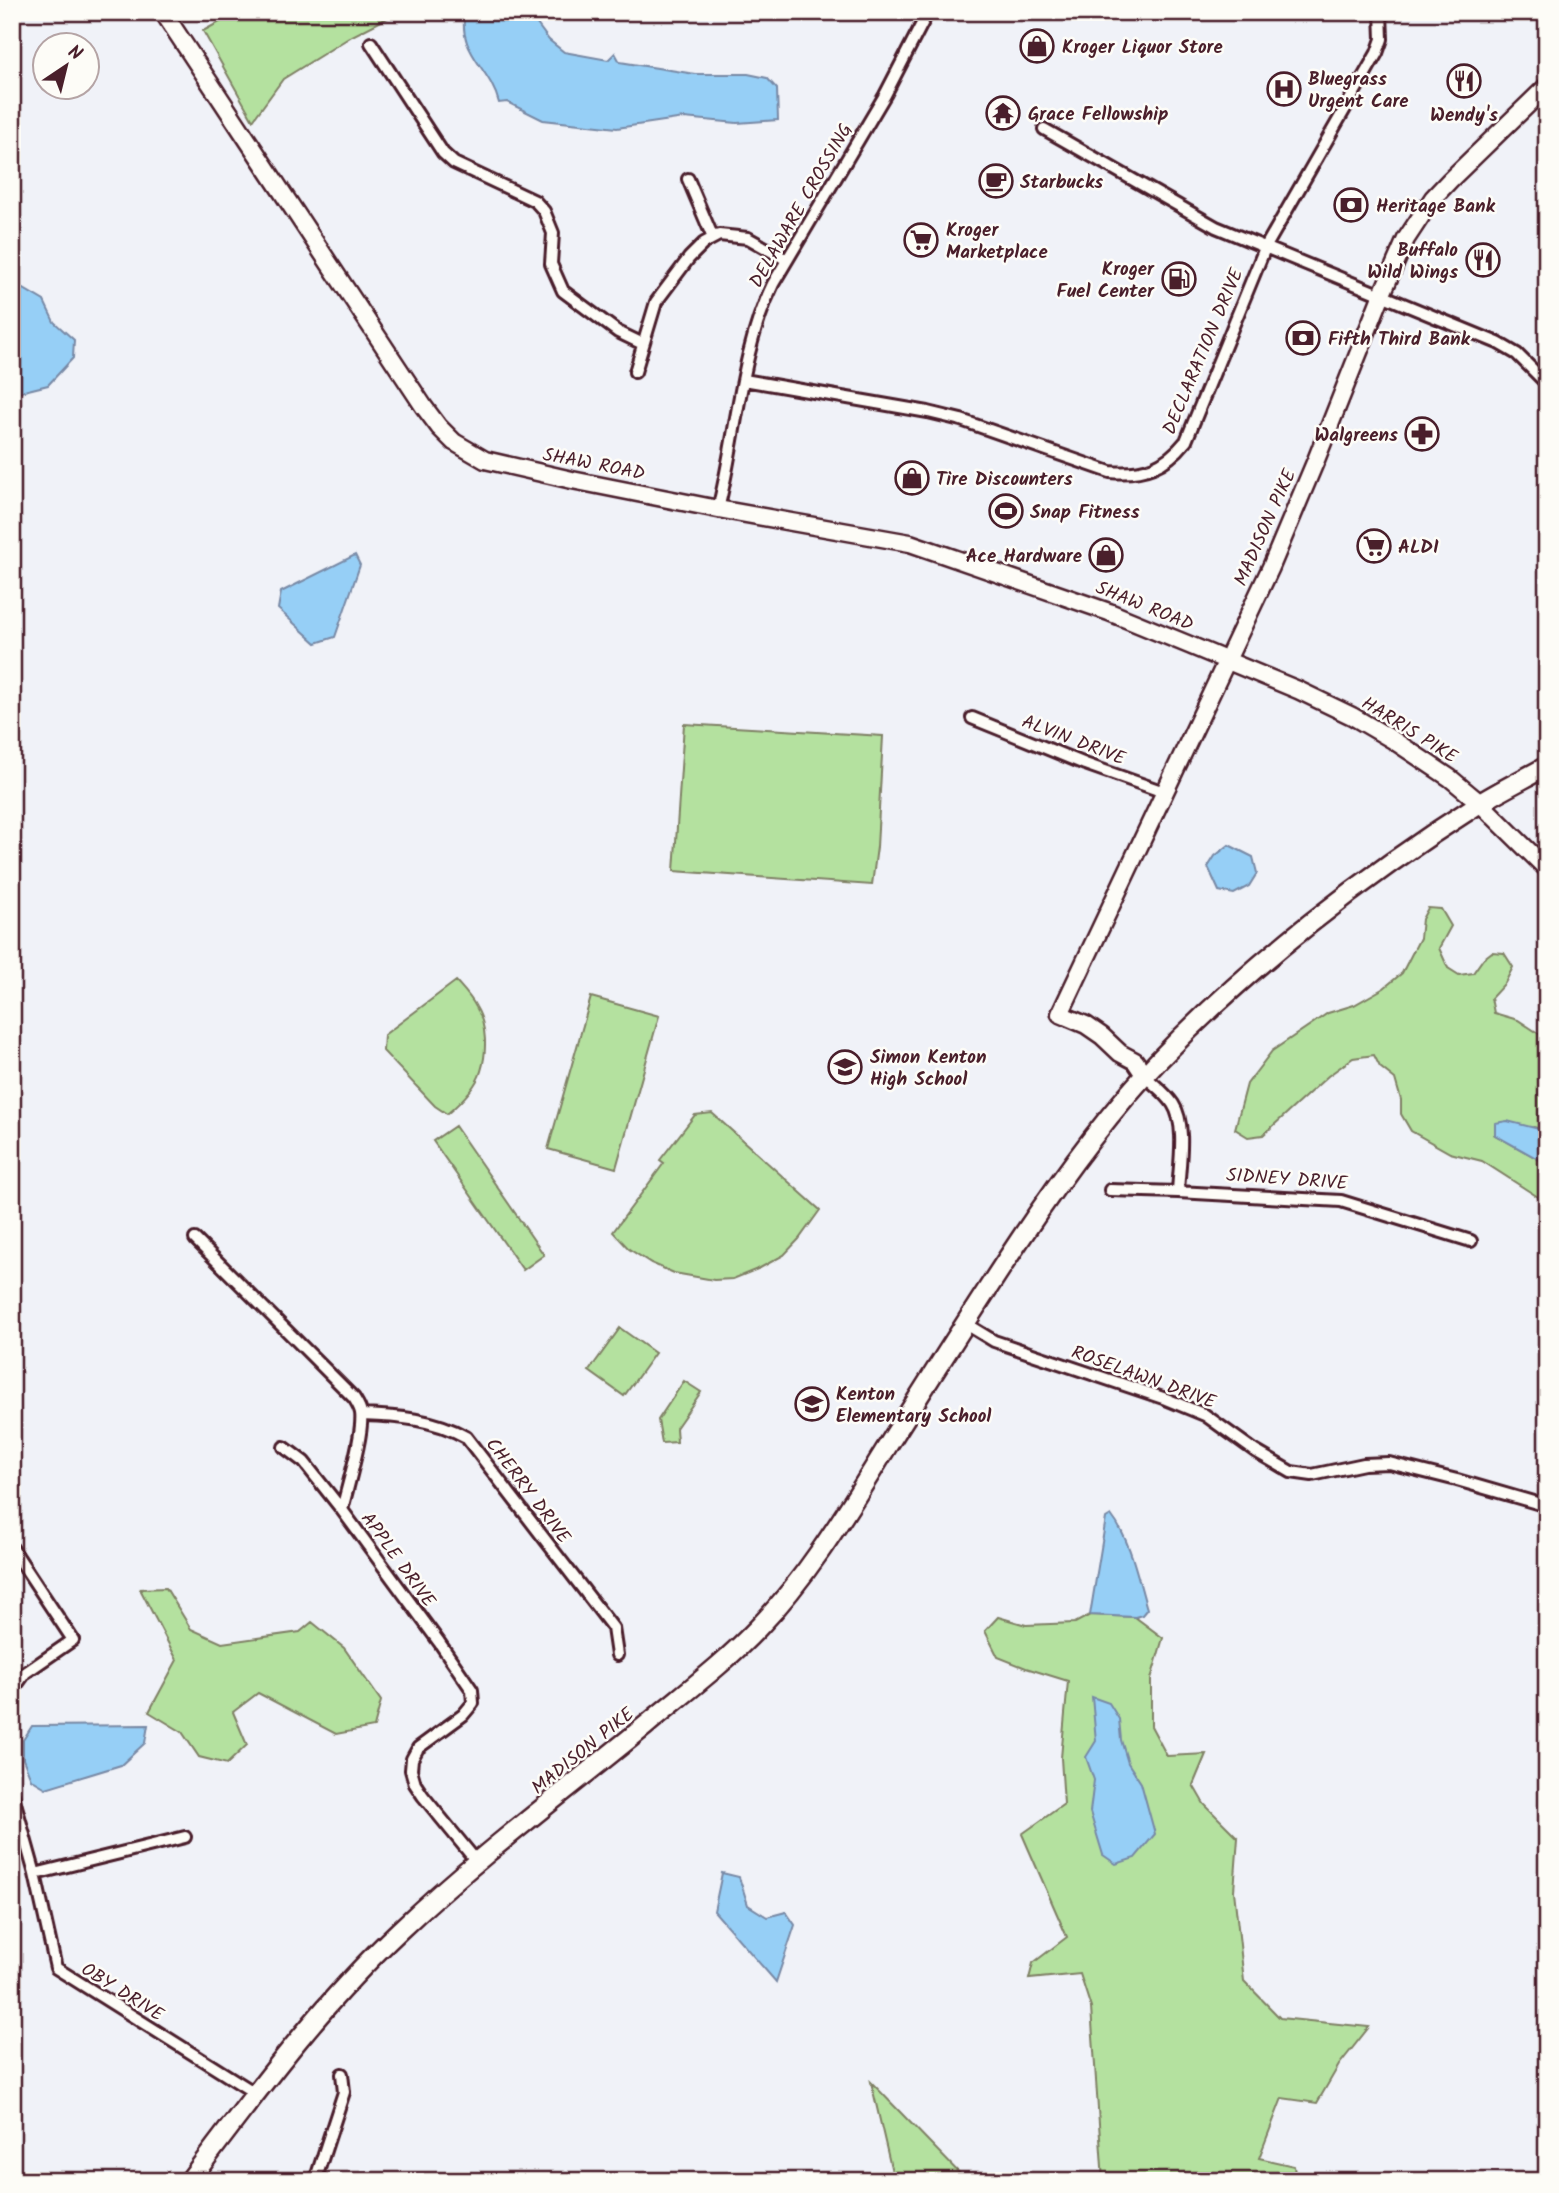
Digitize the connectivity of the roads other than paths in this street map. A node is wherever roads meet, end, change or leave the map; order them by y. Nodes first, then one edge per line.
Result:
1 (163, 12) edge
2 (928, 12) edge
3 (1381, 12) edge
4 (371, 43) dead end
5 (1547, 86) edge
6 (1044, 129) dead end
7 (688, 179) dead end
8 (713, 238) junction
9 (1265, 248) junction
10 (787, 260) junction
11 (1382, 294) junction
12 (643, 344) junction
13 (635, 372) dead end
14 (744, 380) junction
15 (1547, 384) edge
16 (718, 509) junction
17 (1226, 662) junction
18 (972, 719) dead end
19 (1547, 766) edge
20 (1164, 792) junction
21 (1480, 803) junction
22 (1547, 869) edge
23 (1145, 1076) junction
24 (1110, 1190) dead end
25 (1178, 1192) junction
26 (195, 1239) dead end
27 (1471, 1241) dead end
28 (966, 1324) junction
29 (362, 1415) junction
30 (284, 1447) dead end
31 (1547, 1506) edge
32 (342, 1510) junction
33 (12, 1548) edge
34 (617, 1655) dead end
35 (12, 1691) edge
36 (12, 1792) edge
37 (186, 1837) dead end
38 (477, 1862) junction
39 (35, 1874) junction
40 (341, 2074) dead end
41 (256, 2093) junction
42 (189, 2181) edge
43 (315, 2181) edge

1 - 16 main road, SHAW ROAD
2 - 10 street, DELAWARE CROSSING
3 - 9 street, DECLARATION DRIVE
4 - 12 street
5 - 11 main road, MADISON PIKE
6 - 9 street
7 - 8 street
8 - 10 street
8 - 12 street
9 - 11 street
9 - 14 street, DECLARATION DRIVE
10 - 14 street, DELAWARE CROSSING
11 - 15 street
11 - 17 main road, MADISON PIKE
12 - 13 street
14 - 16 street, DELAWARE CROSSING
16 - 17 main road, SHAW ROAD
17 - 20 main road, MADISON PIKE
17 - 21 main road, HARRIS PIKE
18 - 20 street, ALVIN DRIVE
19 - 21 main road, MADISON PIKE
20 - 23 main road, MADISON PIKE
21 - 22 main road, HARRIS PIKE
21 - 23 main road, MADISON PIKE
23 - 25 street
23 - 28 main road, MADISON PIKE
24 - 25 street, SIDNEY DRIVE
25 - 27 street, SIDNEY DRIVE
26 - 29 street
28 - 31 street, ROSELAWN DRIVE
28 - 38 main road, MADISON PIKE
29 - 32 street, APPLE DRIVE
29 - 34 street, CHERRY DRIVE
30 - 32 street
32 - 38 street, APPLE DRIVE
33 - 35 street
36 - 39 street, OBY DRIVE
37 - 39 street
38 - 41 main road, MADISON PIKE
39 - 41 street, OBY DRIVE
40 - 43 street
41 - 42 main road, MADISON PIKE

